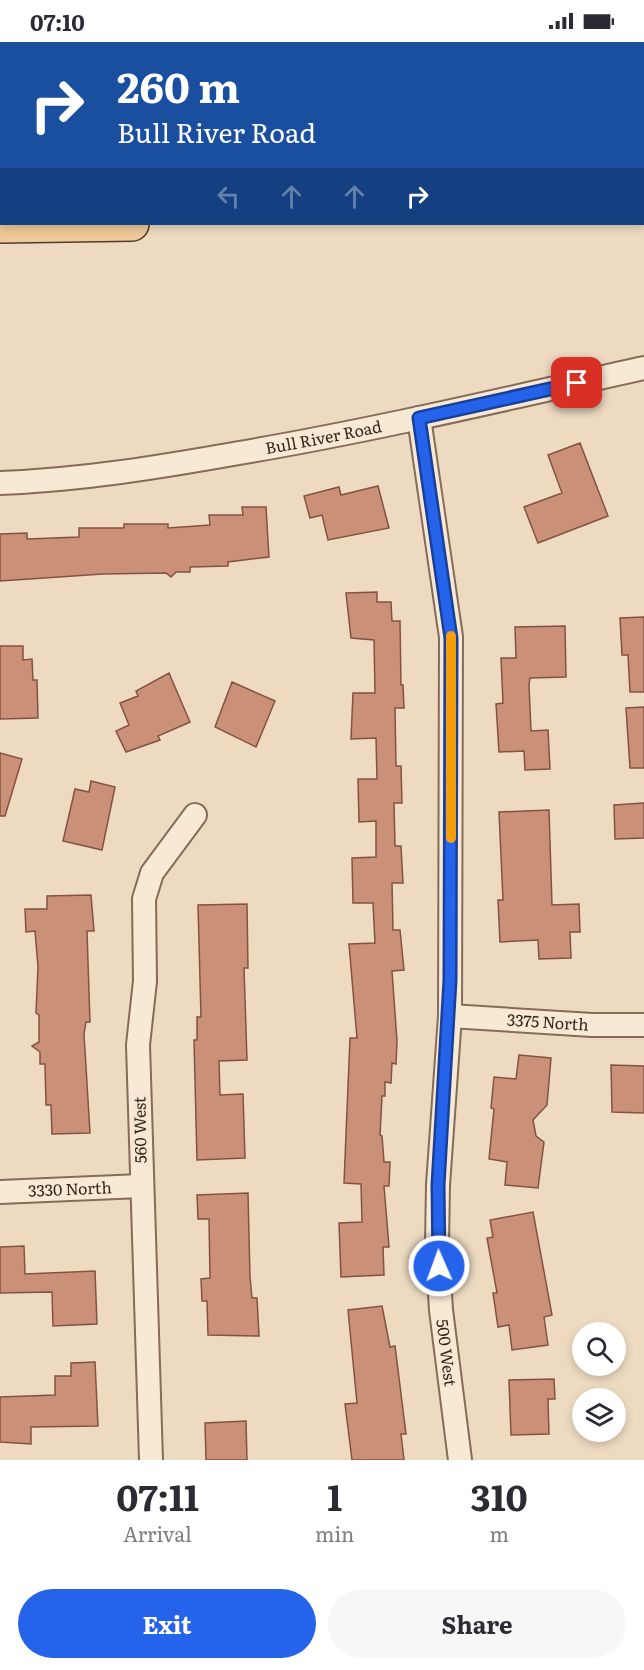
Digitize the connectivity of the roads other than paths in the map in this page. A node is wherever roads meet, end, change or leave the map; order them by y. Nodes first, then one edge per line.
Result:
1 (66, 225) edge
2 (0, 226) edge
3 (644, 368) edge
4 (419, 418) junction
5 (0, 483) edge
6 (195, 815) dead end
7 (450, 1016) junction
8 (644, 1025) edge
9 (141, 1186) junction
10 (0, 1191) edge
11 (151, 1460) edge
12 (460, 1460) edge

1 - 2 main road
3 - 4 street, Bull River Road
4 - 5 street, Bull River Road
4 - 7 street, 500 West
6 - 9 street, 560 West
7 - 8 street, 3375 North
7 - 12 street, 500 West
9 - 10 street, 3330 North
9 - 11 street, 560 West

